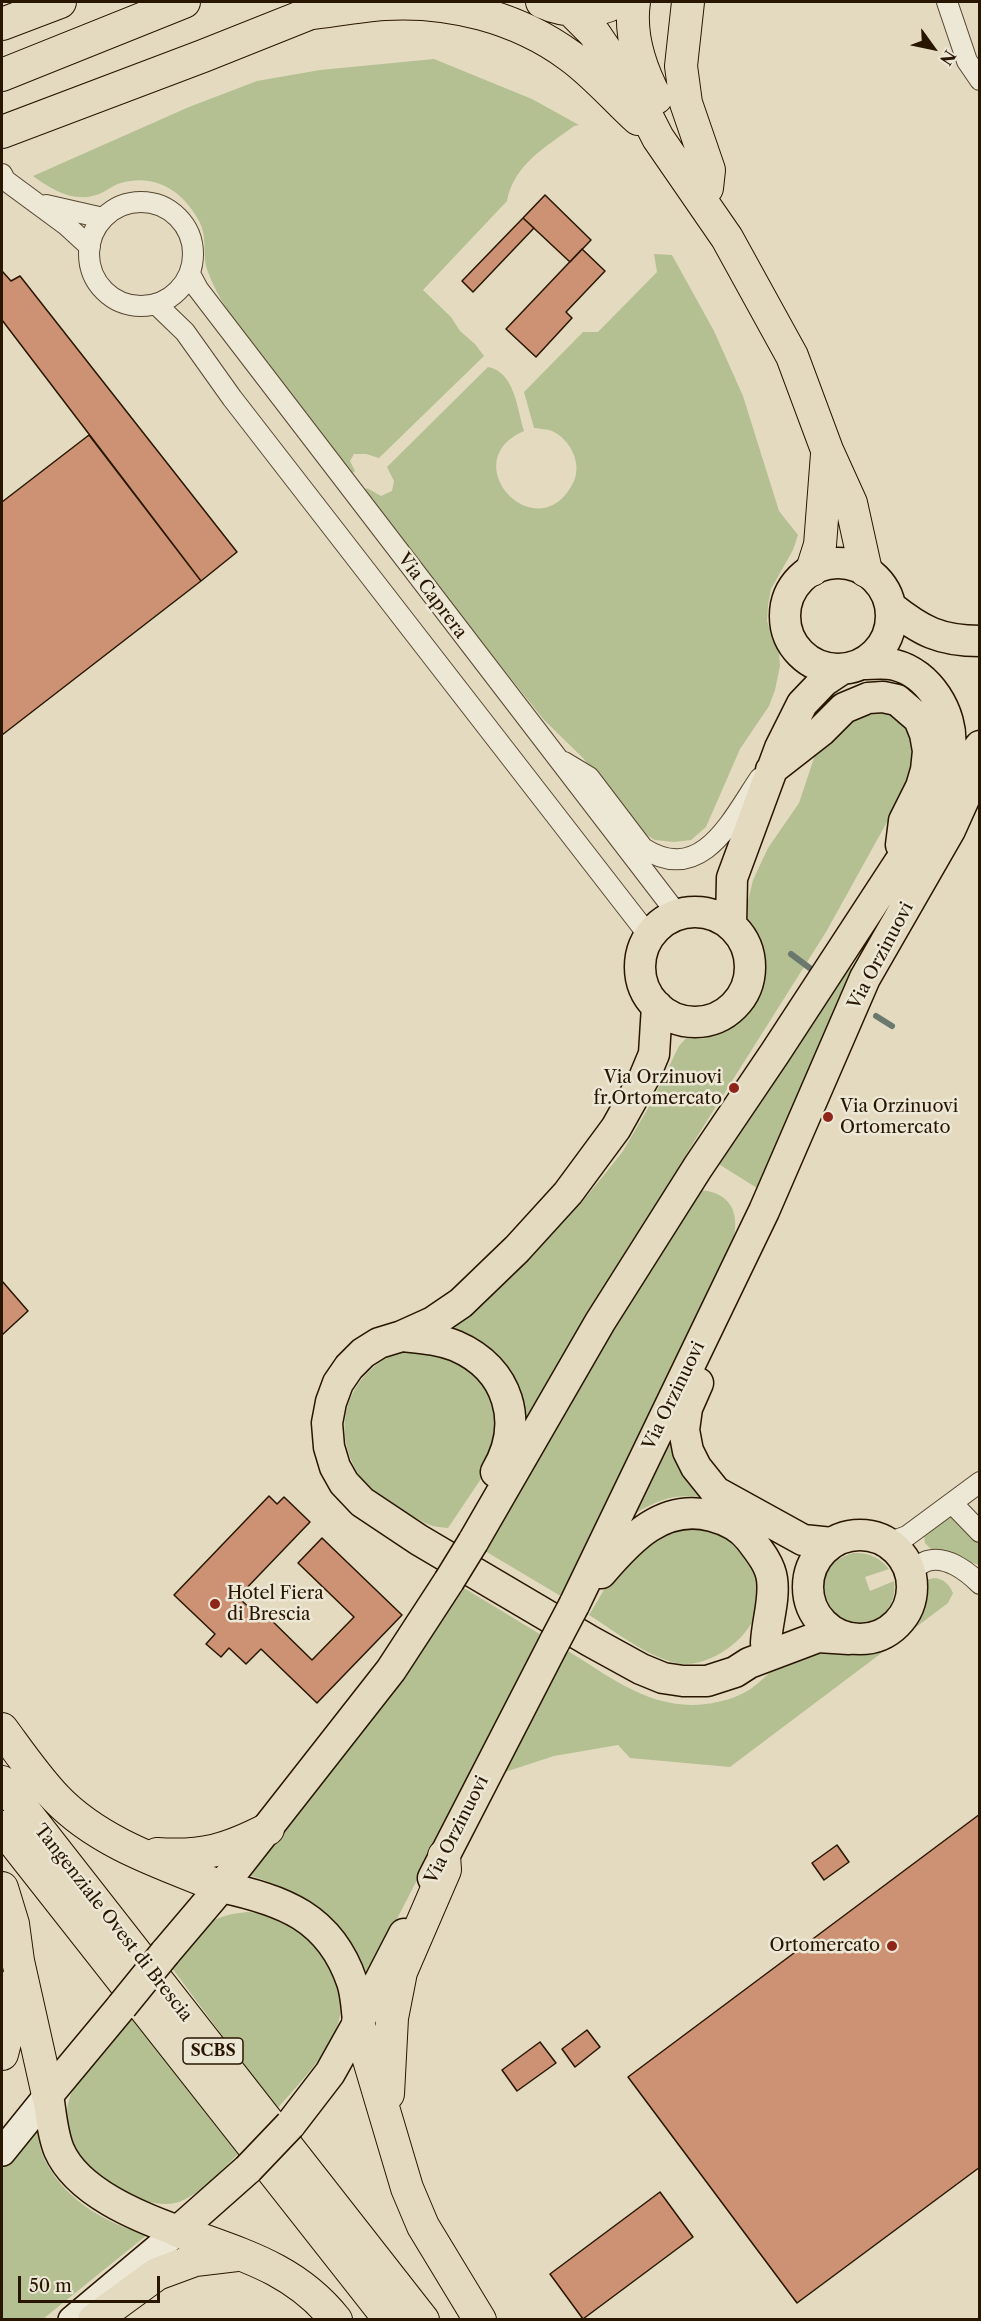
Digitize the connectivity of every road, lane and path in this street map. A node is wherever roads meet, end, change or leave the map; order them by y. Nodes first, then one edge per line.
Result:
1 (60, 2) edge
2 (184, 2) edge
3 (341, 2) edge
4 (616, 2) edge
5 (633, 2) edge
6 (688, 2) edge
7 (947, 2) edge
8 (556, 5) edge
9 (306, 14) junction
10 (2, 24) edge
11 (2, 75) edge
12 (980, 80) edge
13 (7, 130) edge
14 (658, 138) junction
15 (2, 174) edge
16 (707, 188) junction
17 (38, 202) junction
18 (103, 218) junction
19 (727, 238) junction
20 (90, 247) junction
21 (190, 274) junction
22 (156, 304) junction
23 (827, 450) junction
24 (812, 570) junction
25 (866, 571) junction
26 (891, 607) junction
27 (980, 641) edge
28 (798, 651) junction
29 (852, 667) junction
30 (802, 704) junction
31 (980, 746) edge
32 (553, 755) junction
33 (776, 759) junction
34 (980, 764) edge
35 (898, 863) junction
36 (732, 878) junction
37 (687, 914) junction
38 (731, 925) junction
39 (650, 937) junction
40 (657, 1006) junction
41 (690, 1022) junction
42 (654, 1054) junction
43 (726, 1289) junction
44 (402, 1336) junction
45 (980, 1482) edge
46 (952, 1503) junction
47 (743, 1530) junction
48 (980, 1532) edge
49 (473, 1542) junction
50 (832, 1543) junction
51 (888, 1543) junction
52 (910, 1572) junction
53 (980, 1584) edge
54 (809, 1585) junction
55 (575, 1602) junction
56 (849, 1639) junction
57 (757, 1653) junction
58 (2, 1729) edge
59 (2, 1782) edge
60 (2, 1827) edge
61 (268, 1829) junction
62 (138, 1852) junction
63 (444, 1856) junction
64 (221, 1887) junction
65 (2, 1888) edge
66 (18, 1961) junction
67 (358, 2023) junction
68 (2, 2054) edge
69 (48, 2095) junction
70 (392, 2140) junction
71 (2, 2152) edge
72 (178, 2231) junction
73 (241, 2254) junction
74 (72, 2319) edge
75 (94, 2319) edge
76 (336, 2319) edge
77 (390, 2319) edge
78 (423, 2319) edge
79 (480, 2319) edge

1 - 10 highway
2 - 11 highway
3 - 9 highway
4 - 8 highway
5 - 16 highway
6 - 16 highway
7 - 12 street
8 - 14 highway
9 - 13 highway
9 - 14 highway
14 - 19 highway
15 - 17 street
16 - 19 highway
17 - 18 street
17 - 20 street
18 - 20 street
18 - 21 street
19 - 23 highway
20 - 22 street
21 - 22 street
21 - 32 street, Via Caprera
22 - 39 street, Via Caprera
23 - 24 highway
23 - 25 highway
24 - 25 main road
24 - 28 main road
25 - 26 main road
26 - 27 main road
26 - 29 main road
28 - 29 main road
28 - 30 main road
29 - 30 main road
29 - 35 main road
30 - 33 main road
31 - 35 main road, Via Orzinuovi
32 - 33 street
32 - 37 street, Via Caprera
33 - 35 main road
33 - 36 main road
34 - 43 main road, Via Orzinuovi
35 - 49 main road, Via Orzinuovi
36 - 37 main road
36 - 38 main road
37 - 38 main road
37 - 39 main road
38 - 41 main road
39 - 40 main road
40 - 41 main road
40 - 42 main road
41 - 42 main road
42 - 44 main road
43 - 50 main road
43 - 55 main road, Via Orzinuovi
44 - 49 main road
44 - 57 main road
45 - 46 street
46 - 48 street
46 - 51 street
47 - 54 main road
47 - 55 main road
47 - 57 main road
49 - 61 main road, Via Orzinuovi, bridge
50 - 51 main road
50 - 54 main road
51 - 52 main road
52 - 53 street
52 - 56 main road
54 - 56 main road
54 - 57 main road
55 - 63 main road, Via Orzinuovi, bridge
56 - 57 main road
58 - 62 highway
59 - 78 highway, Tangenziale Ovest di Brescia / SCBS
60 - 77 highway, Tangenziale Ovest di Brescia / SCBS
61 - 62 highway
61 - 64 main road, Via Orzinuovi
62 - 64 highway
63 - 67 main road, Via Orzinuovi
63 - 70 highway
64 - 67 main road
64 - 69 main road, Via Orzinuovi, bridge
65 - 66 highway
66 - 68 highway
66 - 69 highway
67 - 70 highway
67 - 72 main road, Via Orzinuovi, bridge
69 - 71 main road, Via Orzinuovi
69 - 72 main road
70 - 79 highway
72 - 73 highway
72 - 74 main road, Via Orzinuovi
73 - 75 highway
73 - 76 highway

